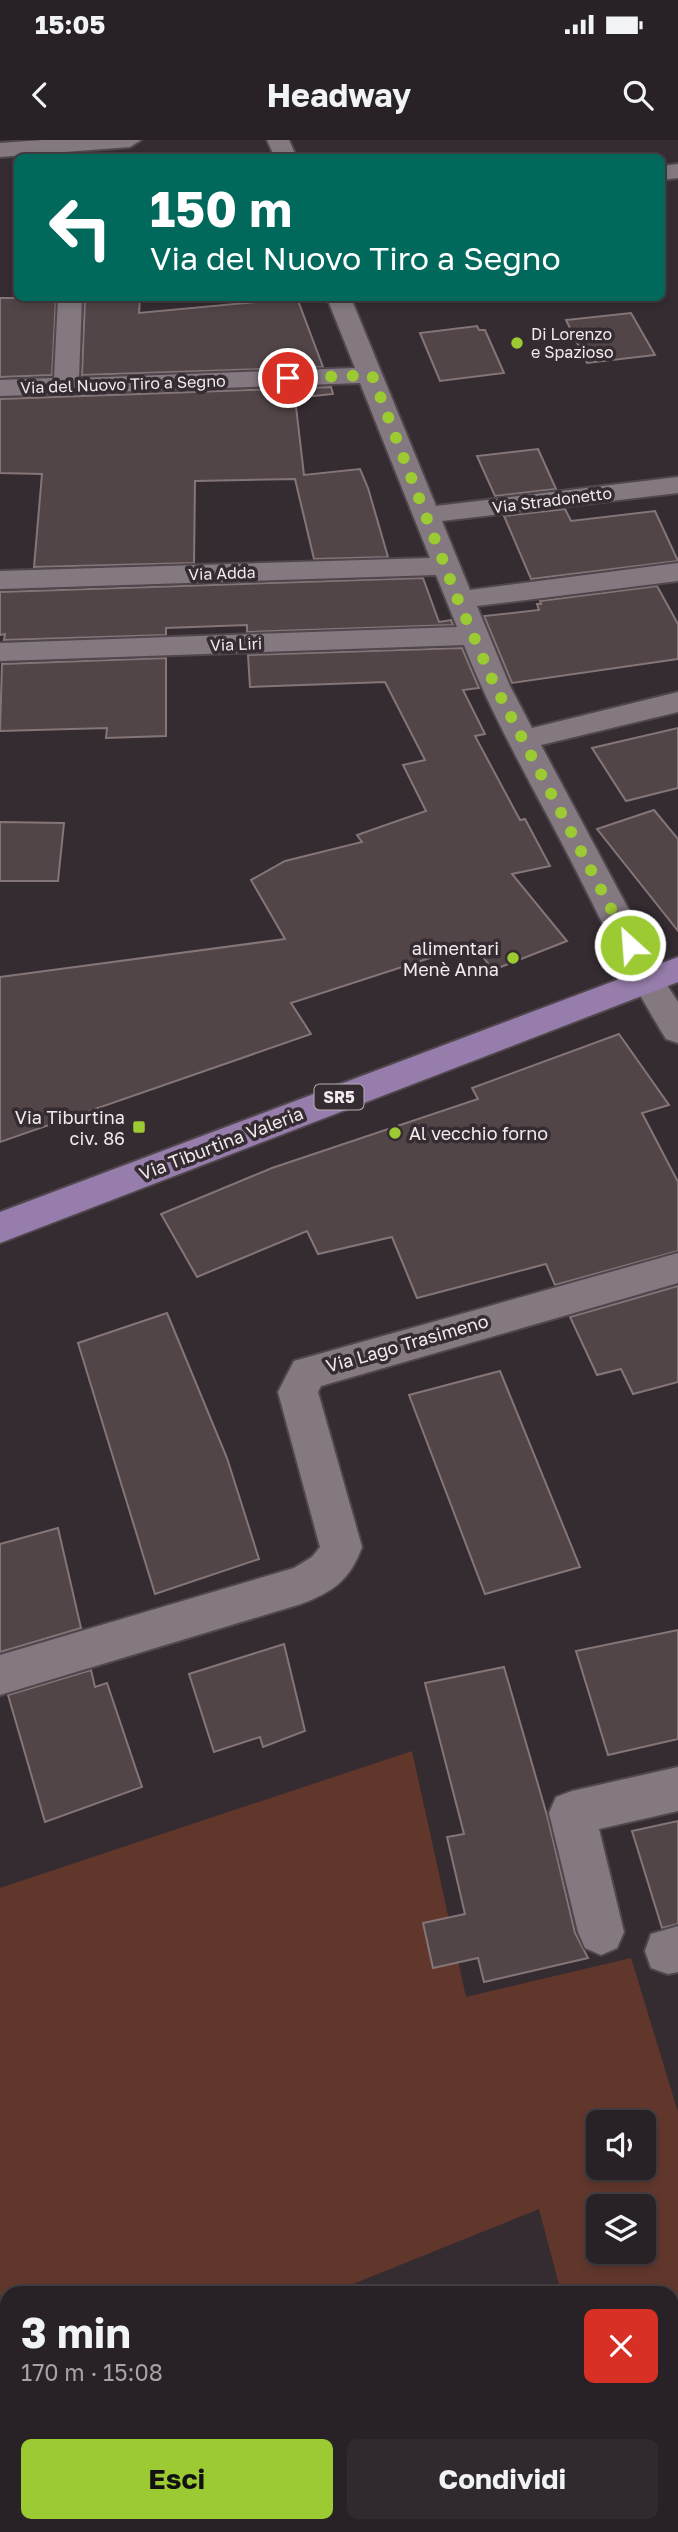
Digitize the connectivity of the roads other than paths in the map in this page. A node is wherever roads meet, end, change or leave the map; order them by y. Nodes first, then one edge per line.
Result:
1 (130, 140) edge
2 (0, 150) edge
3 (70, 301) edge
4 (340, 301) edge
5 (372, 375) junction
6 (66, 386) junction
7 (0, 388) edge
8 (678, 485) edge
9 (426, 515) junction
10 (444, 566) junction
11 (678, 572) edge
12 (0, 580) edge
13 (458, 600) junction
14 (472, 636) junction
15 (0, 652) edge
16 (678, 702) edge
17 (522, 740) junction
18 (662, 975) edge
19 (678, 1030) edge
20 (0, 1228) edge
21 (678, 1268) edge
22 (0, 1675) edge
23 (678, 1788) edge
24 (601, 1932) dead end

1 - 2 street
3 - 6 street
4 - 5 street
5 - 6 street, Via del Nuovo Tiro a Segno
5 - 9 street
6 - 7 street, Via del Nuovo Tiro a Segno
8 - 9 street, Via Stradonetto
9 - 10 street
10 - 12 street, Via Adda
10 - 13 street
11 - 13 street
13 - 14 street
14 - 15 street, Via Liri
14 - 17 street
16 - 17 street
17 - 18 street
18 - 19 street
18 - 20 main road, Via Tiburtina Valeria / SR5
21 - 22 street, Via Lago Trasimeno
23 - 24 street

